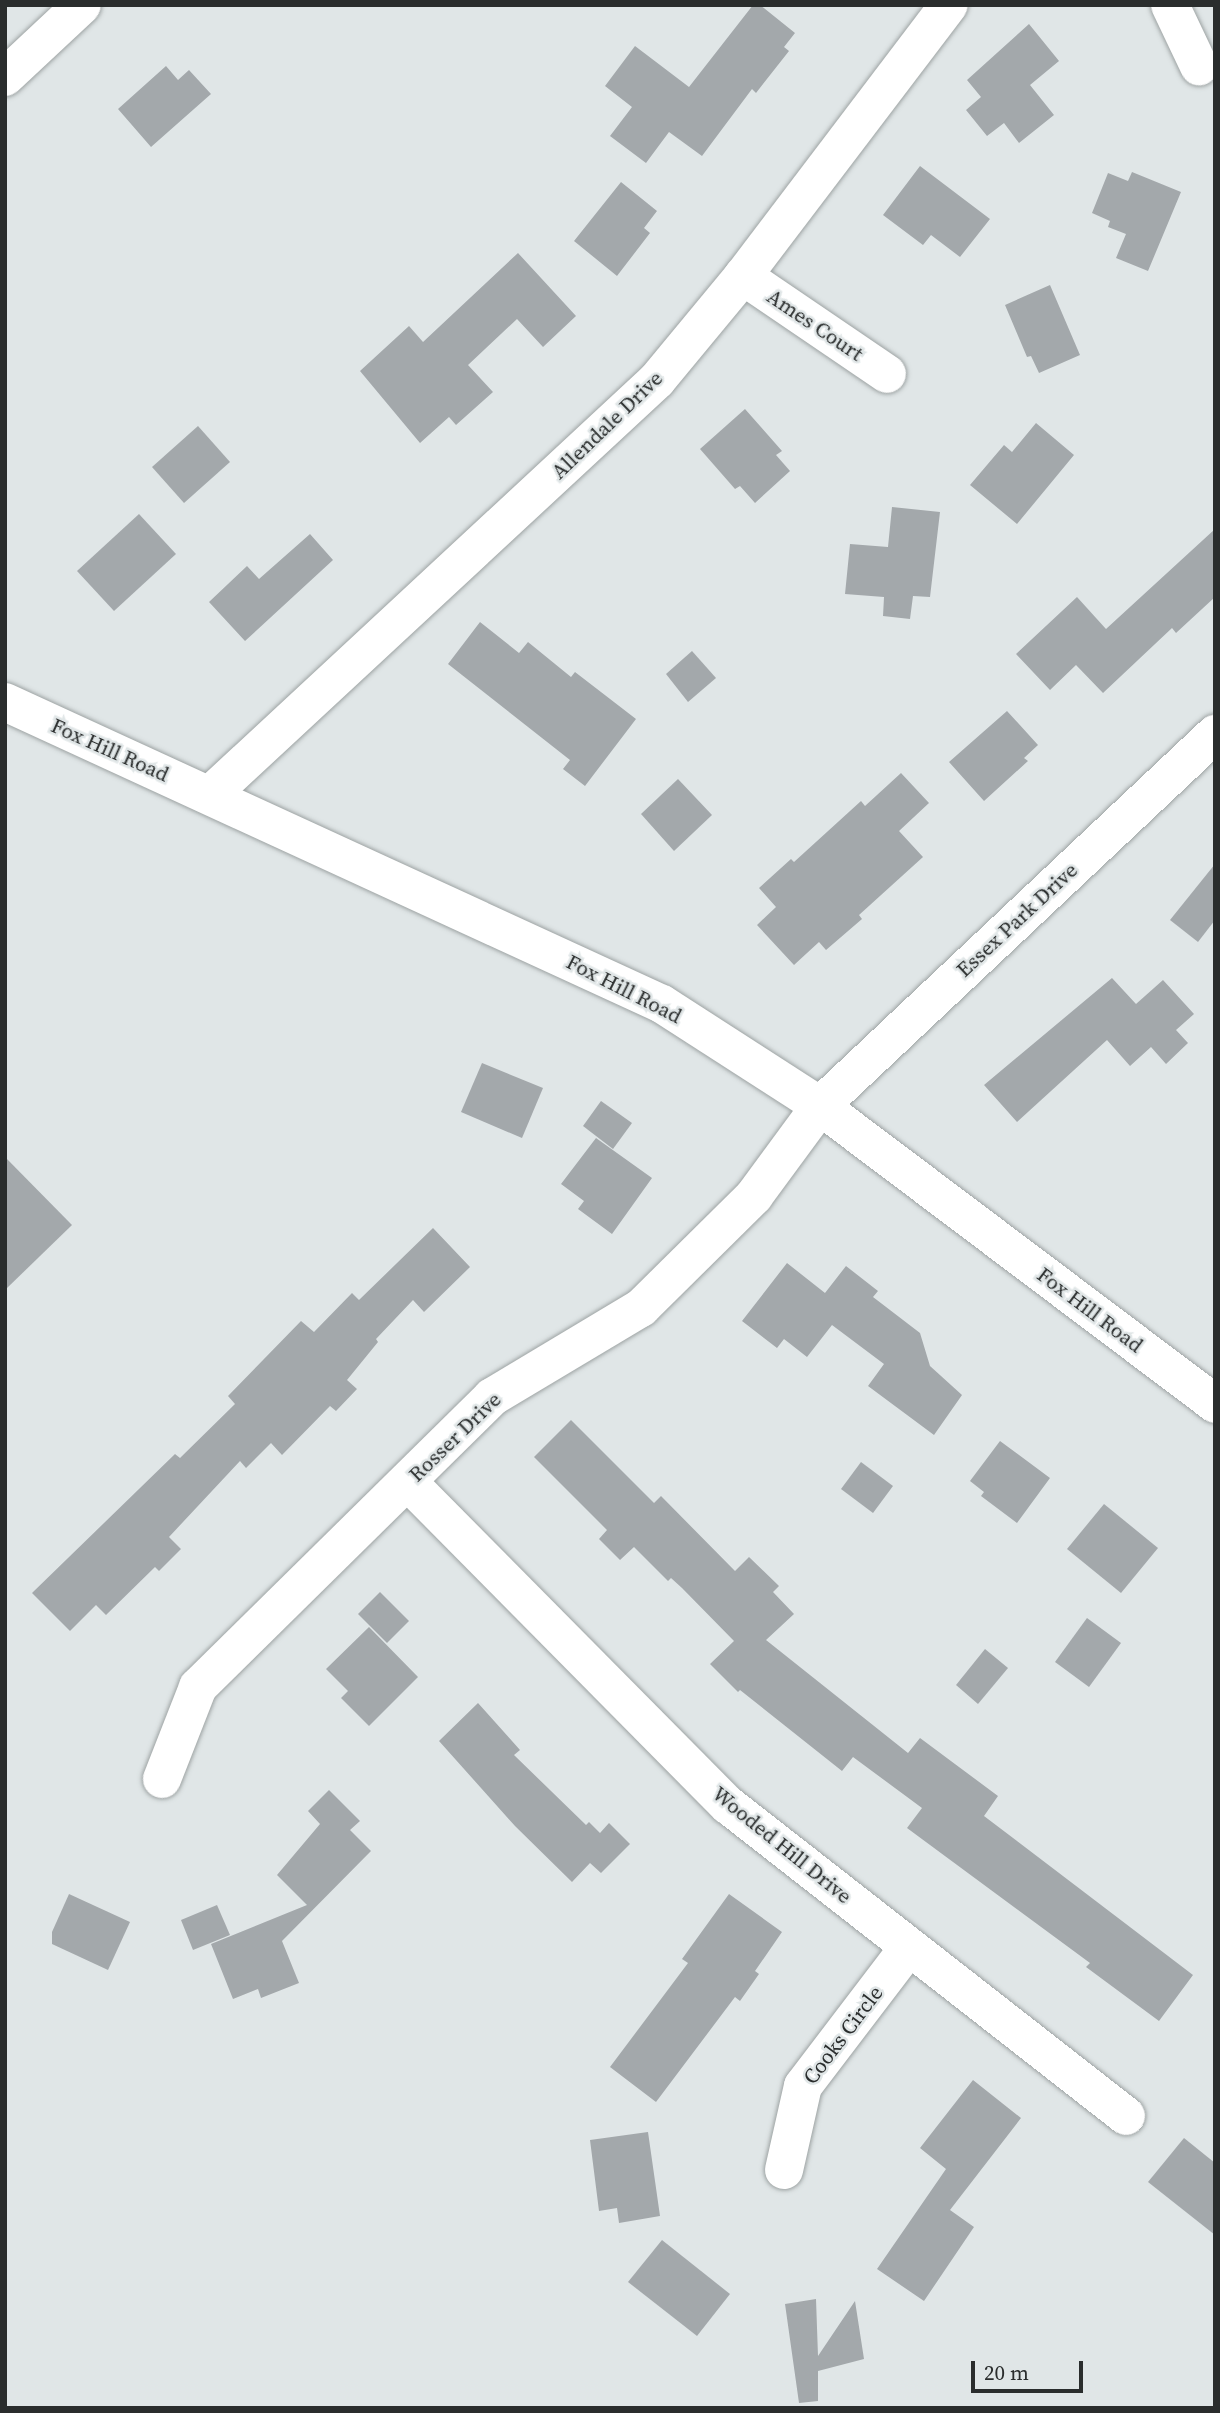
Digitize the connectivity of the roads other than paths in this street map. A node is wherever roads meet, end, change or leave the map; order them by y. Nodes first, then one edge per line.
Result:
1 (82, 5) edge
2 (949, 5) edge
3 (1170, 5) edge
4 (1199, 66) dead end
5 (5, 77) edge
6 (743, 276) junction
7 (887, 374) dead end
8 (5, 702) edge
9 (1215, 734) edge
10 (210, 795) junction
11 (820, 1106) junction
12 (1215, 1405) edge
13 (408, 1482) junction
14 (162, 1779) dead end
15 (909, 1947) junction
16 (1126, 2116) dead end
17 (784, 2170) dead end

1 - 5 street
2 - 6 street, Allendale Drive
3 - 4 street
6 - 7 street, Ames Court
6 - 10 street, Allendale Drive
8 - 10 street, Fox Hill Road
9 - 11 street, Essex Park Drive
10 - 11 street, Fox Hill Road
11 - 12 street, Fox Hill Road
11 - 13 street, Rosser Drive
13 - 14 street, Rosser Drive
13 - 15 street, Wooded Hill Drive
15 - 16 street, Wooded Hill Drive
15 - 17 street, Cooks Circle

